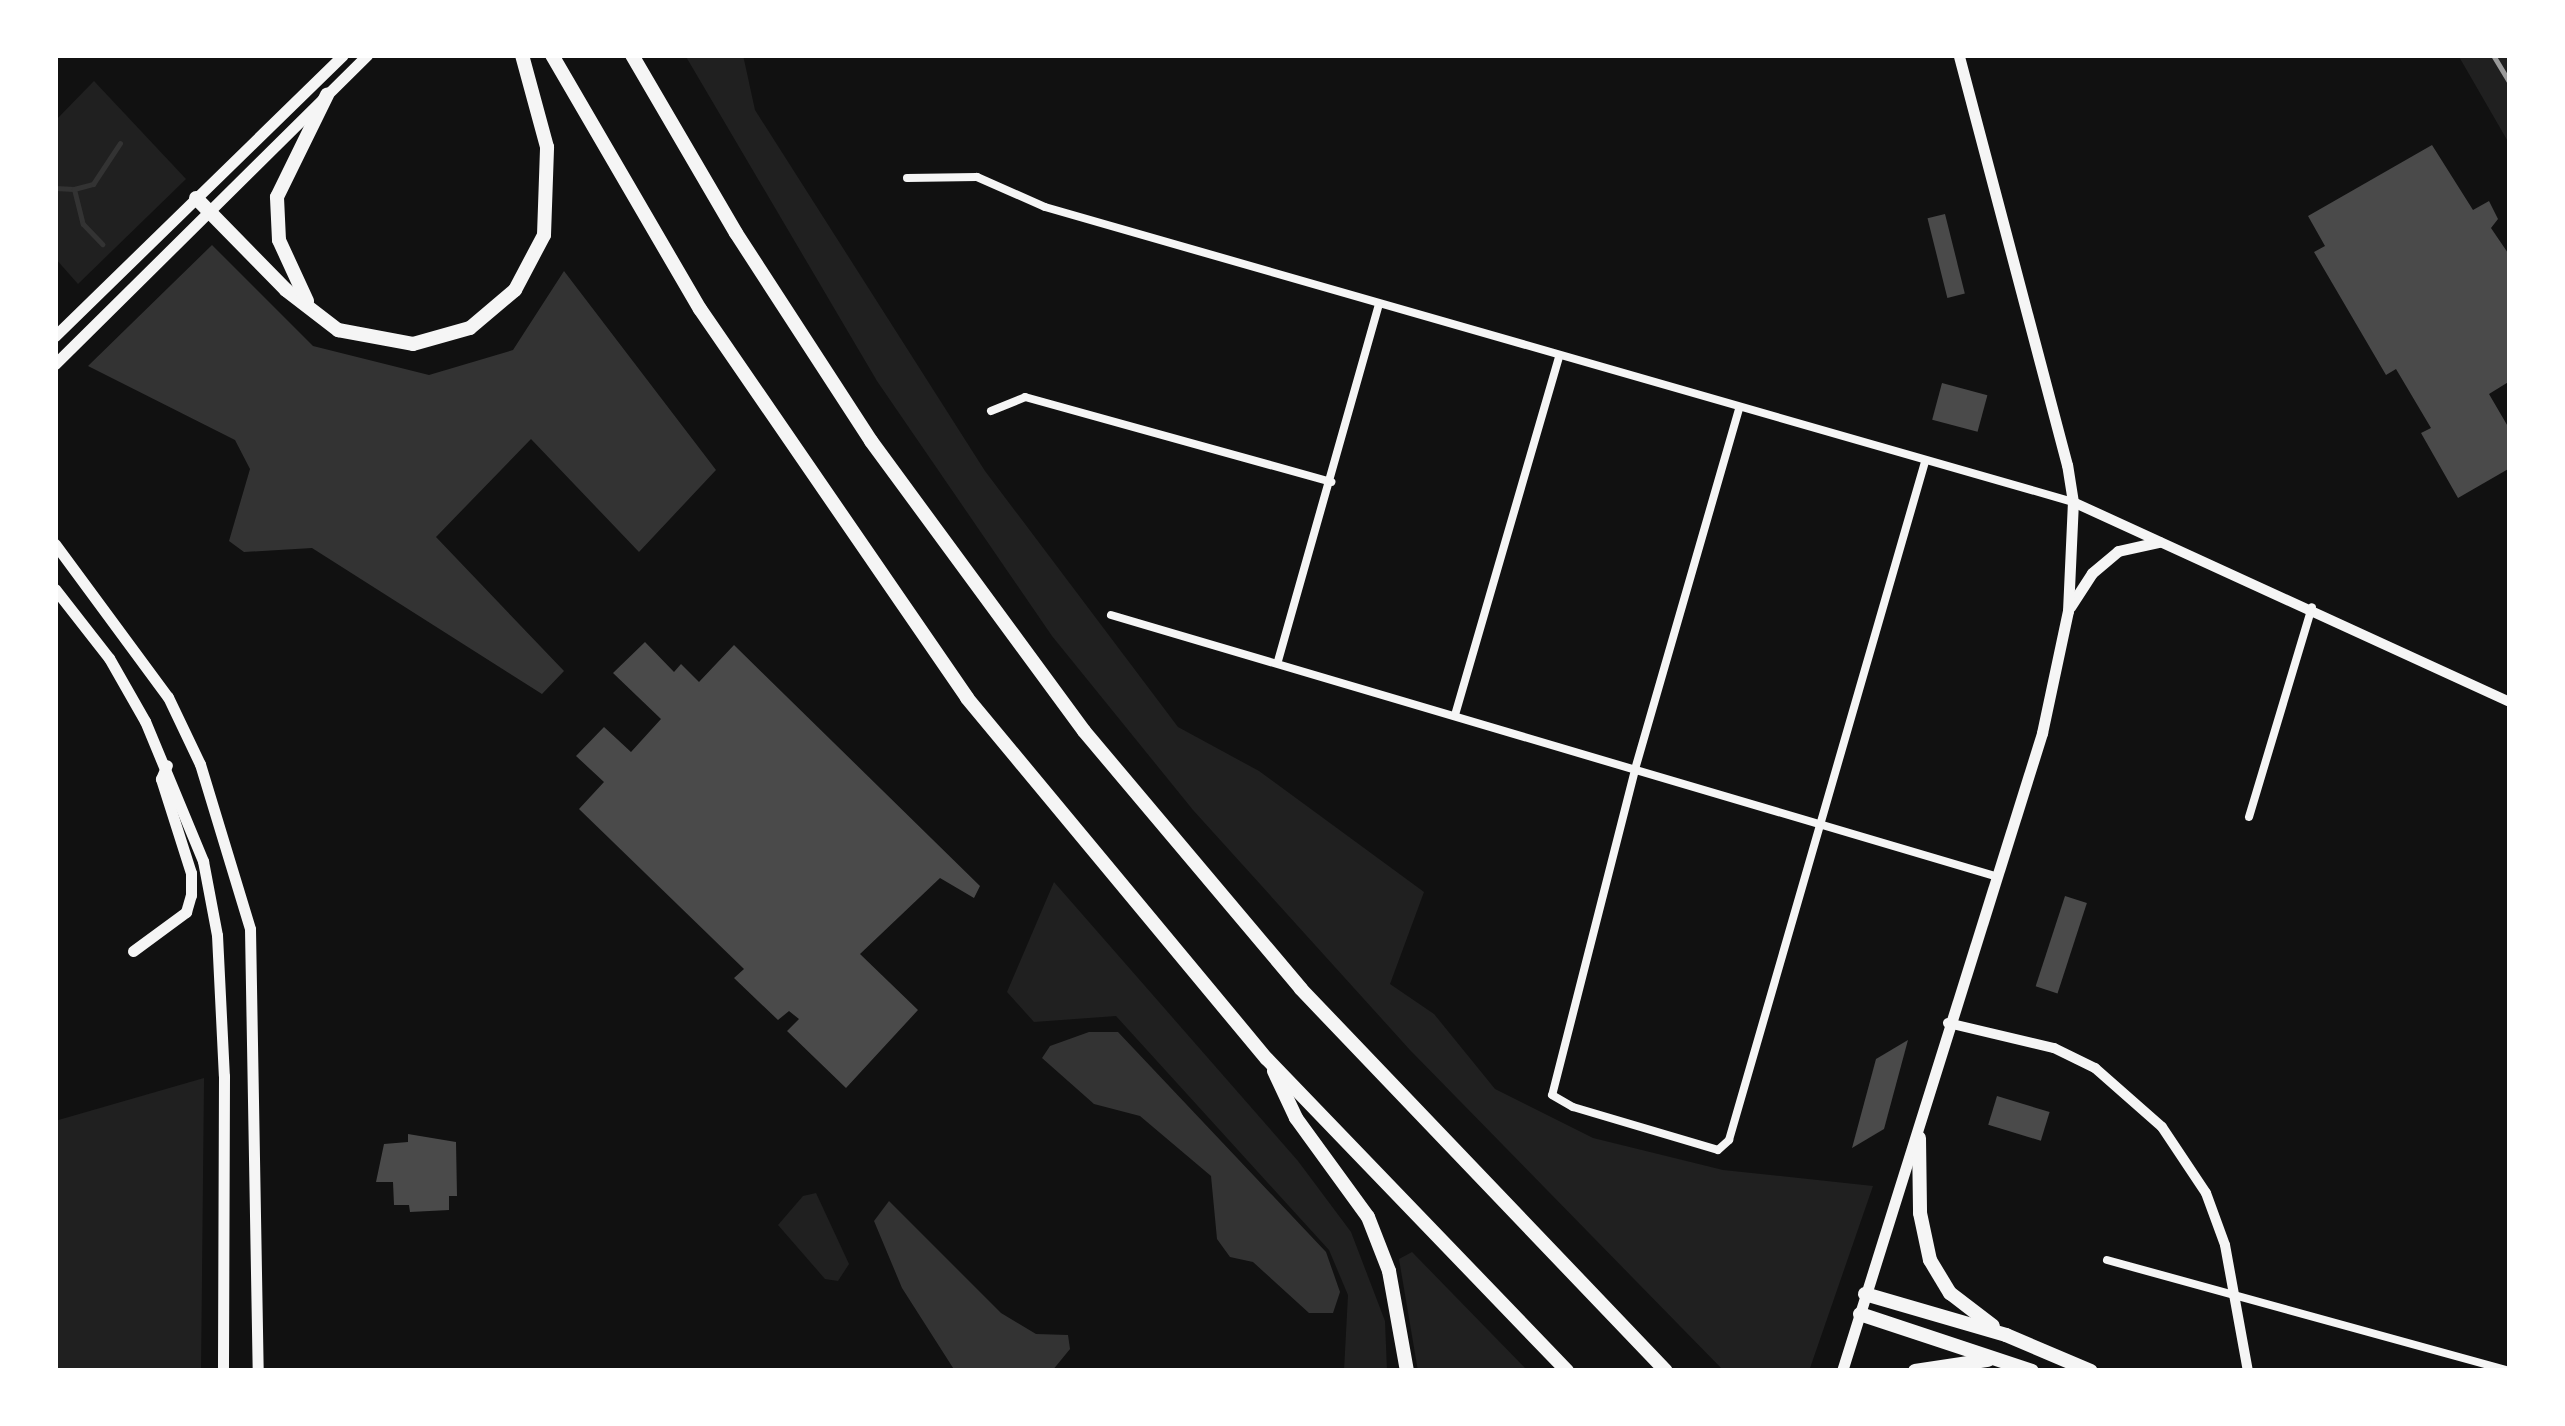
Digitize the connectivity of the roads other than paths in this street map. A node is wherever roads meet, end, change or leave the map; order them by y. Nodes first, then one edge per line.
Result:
1 (343, 55) edge
2 (367, 55) edge
3 (522, 55) edge
4 (552, 55) edge
5 (632, 55) edge
6 (1959, 55) edge
7 (327, 95) junction
8 (908, 178) dead end
9 (196, 198) junction
10 (210, 211) junction
11 (99, 292) junction
12 (1379, 305) junction
13 (313, 310) junction
14 (55, 326) edge
15 (55, 336) edge
16 (1559, 356) junction
17 (55, 364) edge
18 (1739, 409) junction
19 (991, 410) dead end
20 (1925, 462) junction
21 (1331, 482) junction
22 (2073, 502) junction
23 (2159, 542) junction
24 (55, 544) edge
25 (55, 589) edge
26 (2312, 607) junction
27 (2068, 611) junction
28 (1110, 615) dead end
29 (1278, 661) junction
30 (2510, 702) edge
31 (1455, 715) junction
32 (167, 765) junction
33 (1635, 770) junction
34 (2249, 817) dead end
35 (1818, 825) junction
36 (1995, 876) junction
37 (133, 952) dead end
38 (1948, 1023) junction
39 (1268, 1059) junction
40 (1919, 1138) junction
41 (2106, 1260) dead end
42 (1865, 1294) junction
43 (2237, 1294) junction
44 (1860, 1314) junction
45 (2006, 1335) junction
46 (1997, 1360) junction
47 (223, 1371) edge
48 (258, 1371) edge
49 (1406, 1371) edge
50 (1567, 1371) edge
51 (1666, 1371) edge
52 (1842, 1371) edge
53 (1915, 1371) edge
54 (2032, 1371) edge
55 (2092, 1371) edge
56 (2248, 1371) edge
57 (2508, 1371) edge

1 - 9 main road
2 - 7 main road
3 - 13 highway
4 - 39 highway
5 - 51 highway
6 - 22 main road
7 - 10 main road
7 - 13 highway
8 - 12 street
9 - 10 highway
9 - 11 main road
10 - 13 highway
10 - 17 main road
11 - 14 main road
11 - 15 main road
12 - 16 street
12 - 21 street
16 - 18 street
16 - 31 street
18 - 20 street
18 - 33 street
19 - 21 street
20 - 22 street
20 - 35 street
21 - 29 street
22 - 23 street
22 - 27 main road
23 - 26 street
23 - 27 main road
24 - 48 main road
25 - 32 main road
26 - 30 street
26 - 34 street
27 - 36 main road
28 - 29 street
29 - 31 street
31 - 33 street
32 - 37 main road
32 - 47 main road
33 - 35 street
33 - 35 street
35 - 36 street
36 - 38 main road
38 - 40 main road
38 - 43 street
39 - 49 highway
39 - 50 highway
40 - 42 main road
40 - 45 highway
41 - 43 street
42 - 44 main road
42 - 45 highway
43 - 56 street
43 - 57 street
44 - 46 highway
44 - 52 main road
45 - 55 highway
46 - 53 highway
46 - 54 highway

